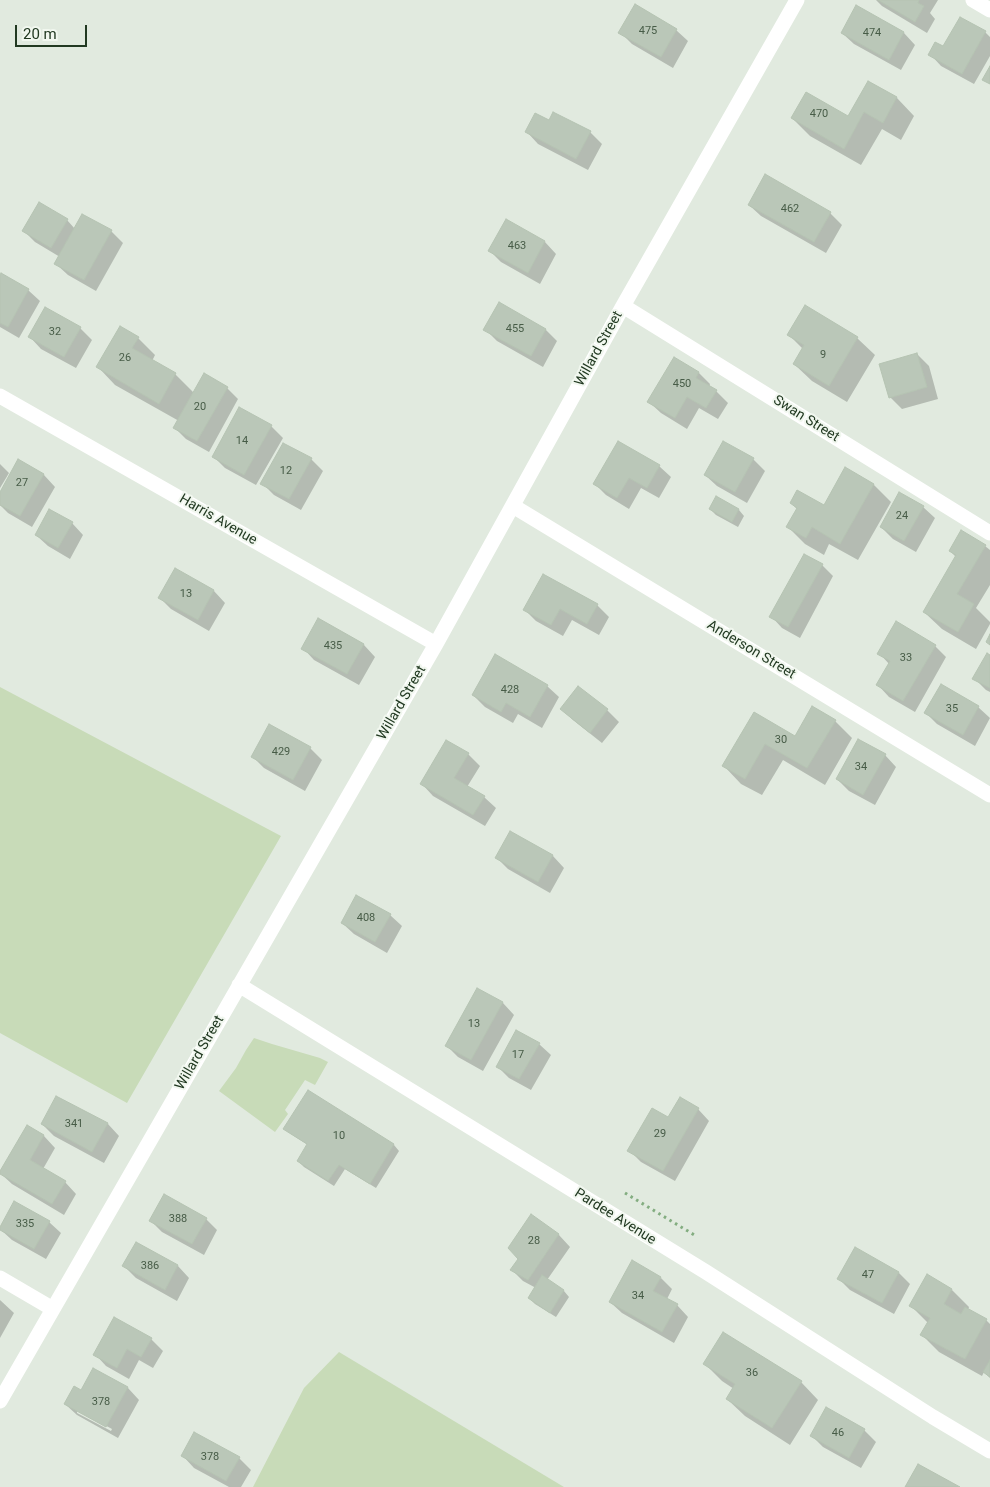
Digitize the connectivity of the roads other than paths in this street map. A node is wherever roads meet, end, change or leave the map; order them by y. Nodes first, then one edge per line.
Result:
1 (797, 0) edge
2 (973, 0) edge
3 (990, 10) edge
4 (623, 306) junction
5 (0, 396) edge
6 (513, 506) junction
7 (990, 533) edge
8 (436, 644) junction
9 (990, 795) edge
10 (239, 986) junction
11 (0, 1278) edge
12 (53, 1309) junction
13 (0, 1401) edge
14 (990, 1451) edge

1 - 4 street, Willard Street
2 - 3 street
4 - 6 street, Willard Street
4 - 7 street, Swan Street
5 - 8 street, Harris Avenue
6 - 8 street, Willard Street
6 - 9 street, Anderson Street
8 - 10 street, Willard Street
10 - 12 street, Willard Street
10 - 14 street, Pardee Avenue
11 - 12 street
12 - 13 street, Willard Street

